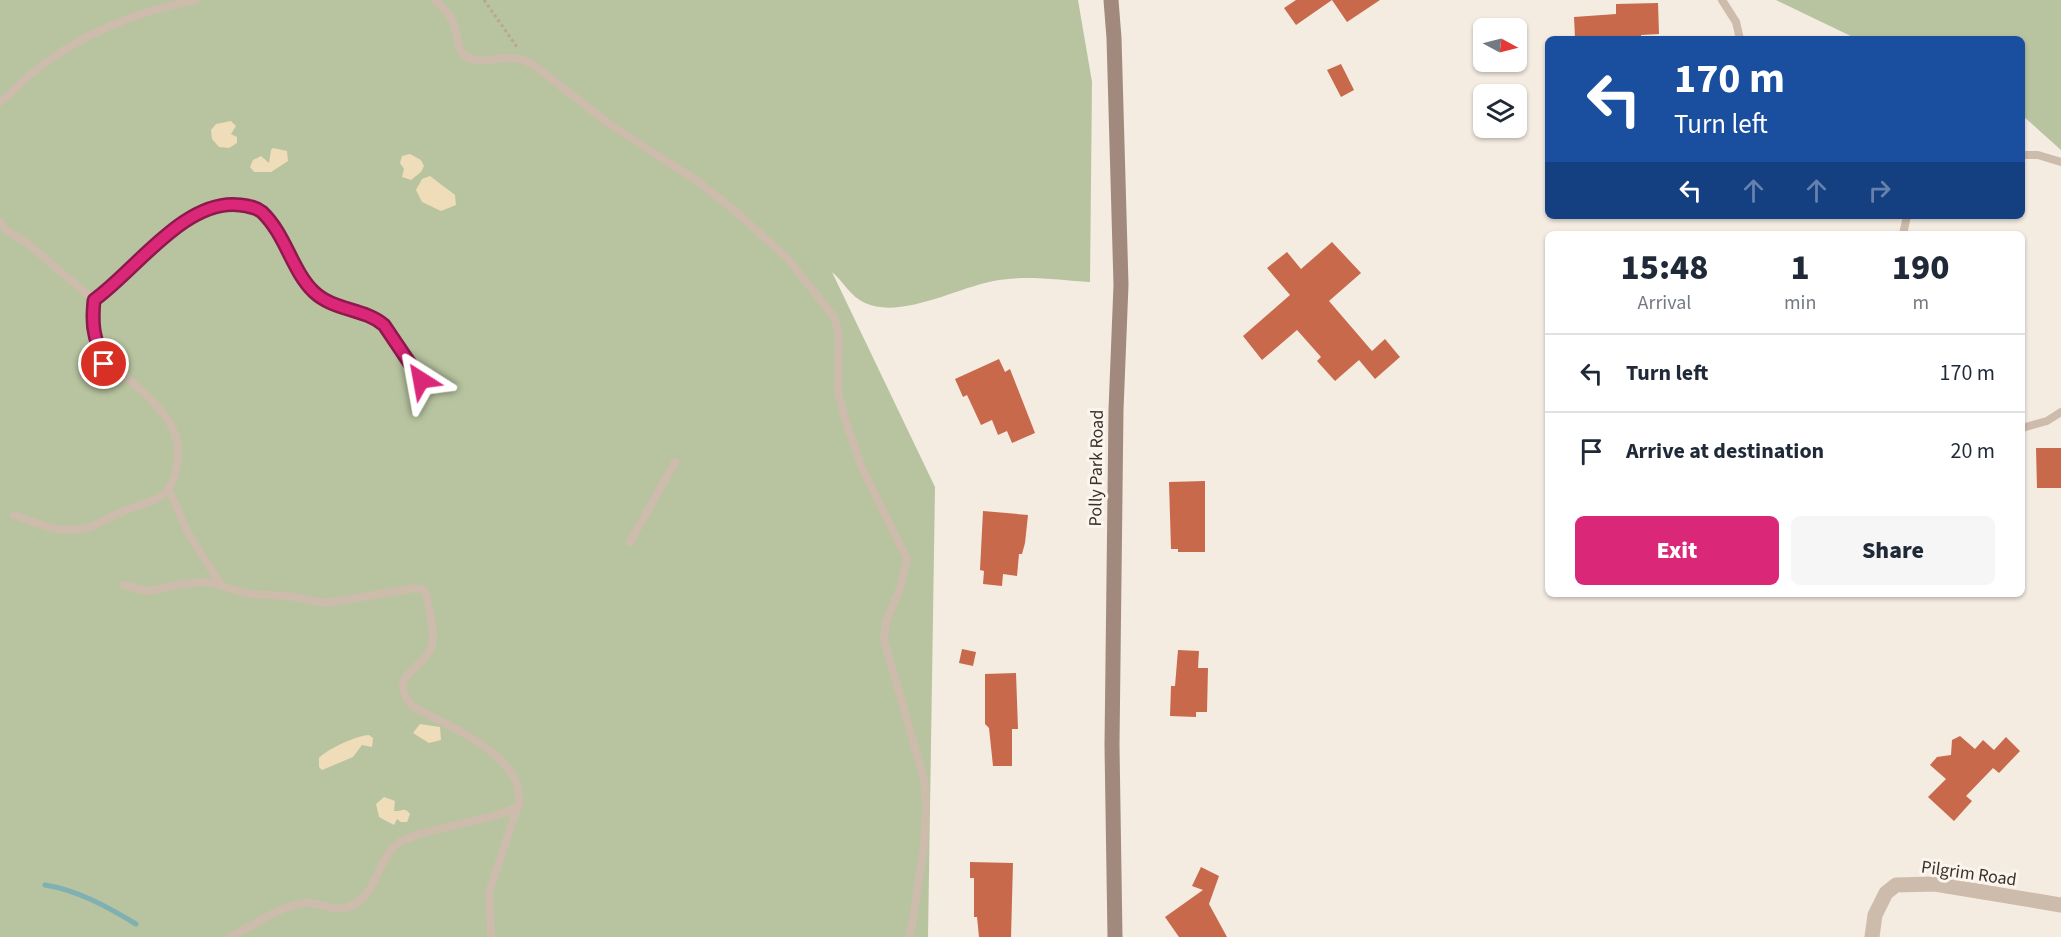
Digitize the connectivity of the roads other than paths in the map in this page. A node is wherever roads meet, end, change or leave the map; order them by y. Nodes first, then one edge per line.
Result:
1 (195, 0) edge
2 (435, 0) edge
3 (1111, 0) edge
4 (1722, 0) edge
5 (1739, 36) edge
6 (0, 102) edge
7 (2025, 155) edge
8 (2061, 162) edge
9 (0, 222) edge
10 (94, 300) junction
11 (421, 380) dead end
12 (2061, 412) edge
13 (2025, 427) edge
14 (675, 462) dead end
15 (169, 490) junction
16 (14, 514) dead end
17 (630, 542) dead end
18 (124, 585) dead end
19 (221, 585) junction
20 (519, 805) junction
21 (2061, 905) edge
22 (230, 937) edge
23 (491, 937) edge
24 (910, 937) edge
25 (1115, 937) edge
26 (1872, 937) edge

1 - 6 lane
2 - 24 lane
3 - 25 street, Polly Park Road
4 - 5 lane
7 - 8 lane
9 - 10 lane
10 - 11 lane
10 - 15 lane
12 - 13 lane
14 - 17 lane
15 - 16 lane
15 - 19 lane
18 - 19 lane
19 - 20 lane
20 - 22 lane
20 - 23 lane
21 - 26 street, Pilgrim Road

